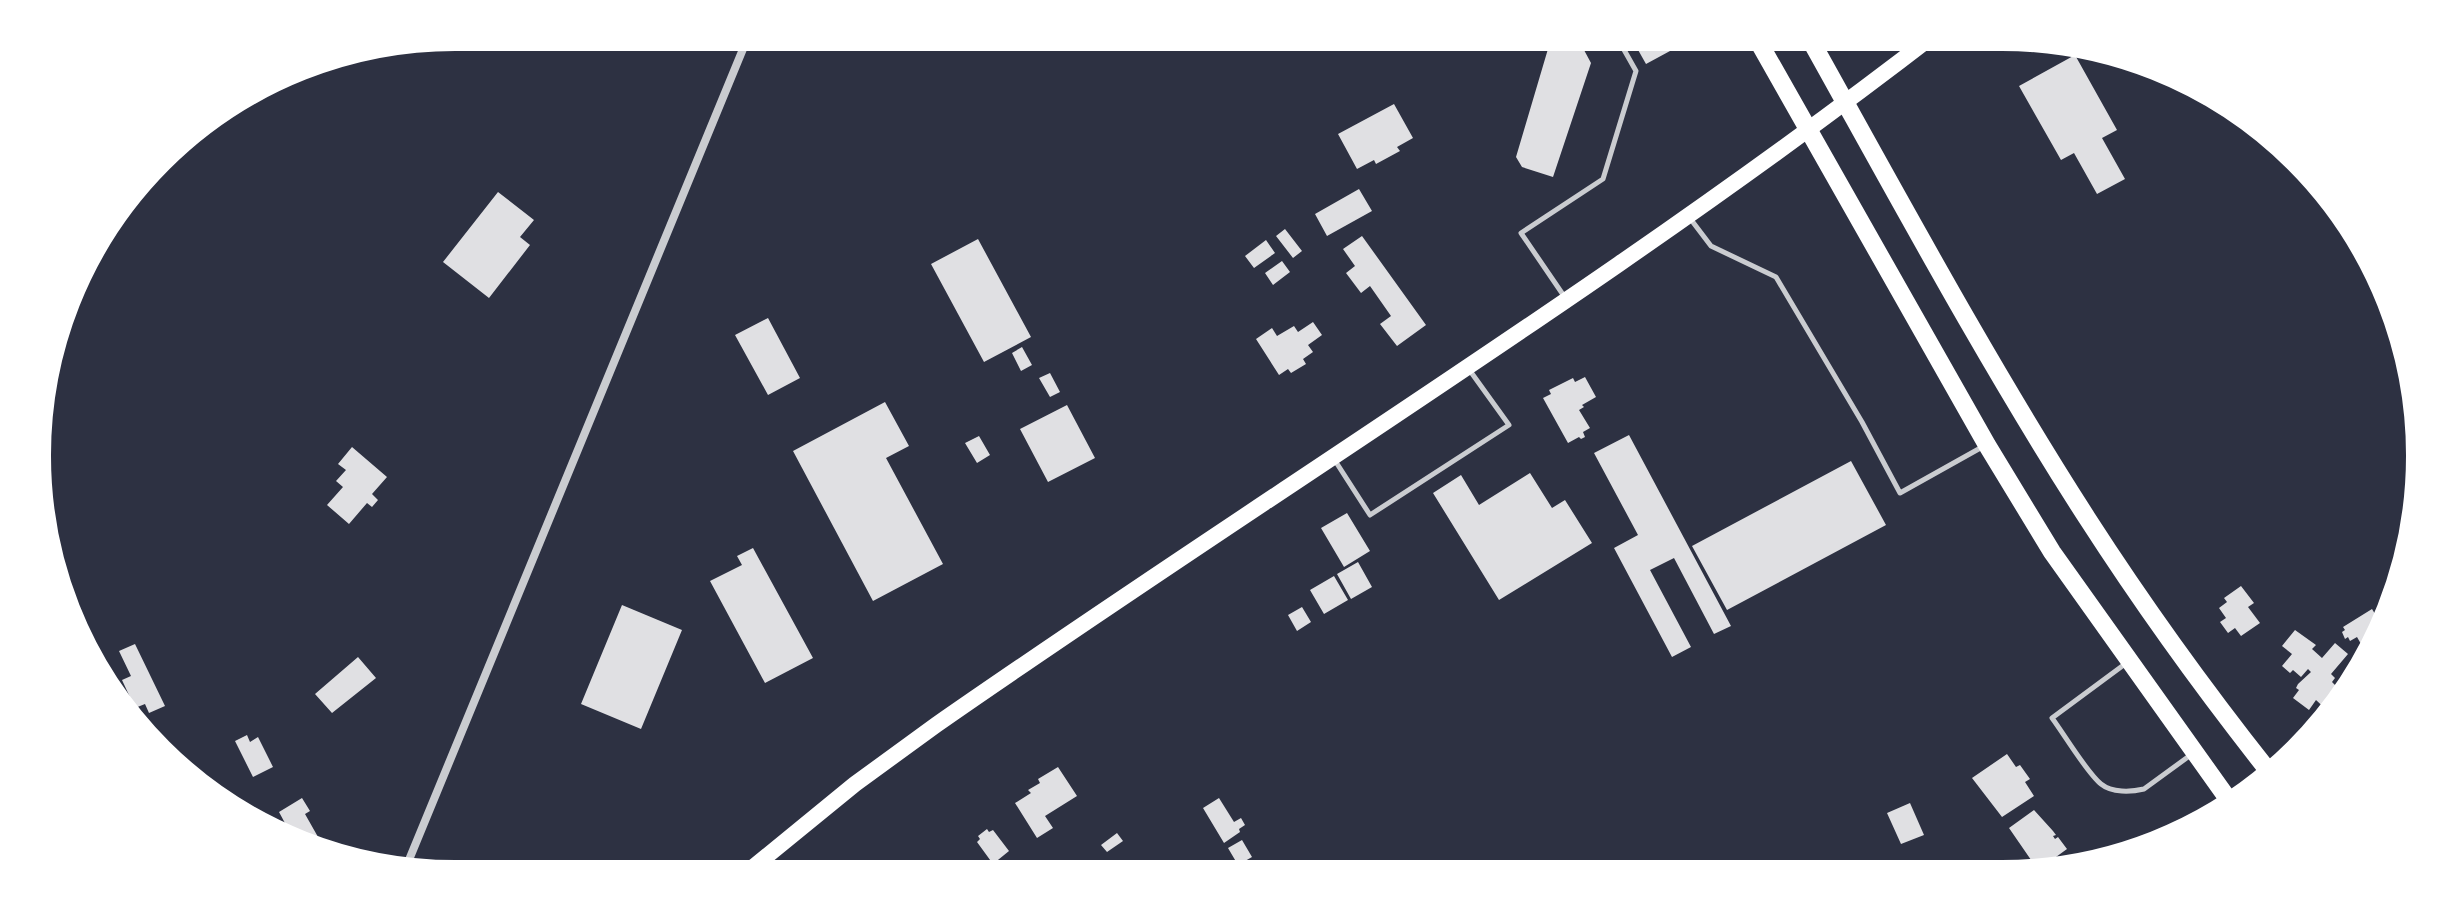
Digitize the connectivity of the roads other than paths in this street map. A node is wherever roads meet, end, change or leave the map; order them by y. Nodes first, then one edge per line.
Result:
1 (744, 46) edge
2 (1622, 46) edge
3 (1761, 46) edge
4 (1814, 46) edge
5 (1920, 46) edge
6 (1846, 104) junction
7 (1808, 131) junction
8 (1689, 216) junction
9 (1567, 301) junction
10 (1467, 368) junction
11 (1987, 445) junction
12 (1333, 457) junction
13 (2129, 661) junction
14 (2193, 753) junction
15 (2266, 768) edge
16 (2227, 797) edge
17 (408, 862) edge
18 (756, 865) edge

1 - 17 street
2 - 9 lane
3 - 7 highway
4 - 6 highway
5 - 6 main road
6 - 7 main road
6 - 15 highway
7 - 8 main road
7 - 11 highway
8 - 9 main road
8 - 11 lane
9 - 10 main road
10 - 12 main road
10 - 12 lane
11 - 13 highway
12 - 18 main road
13 - 14 highway
13 - 14 lane
14 - 16 highway

